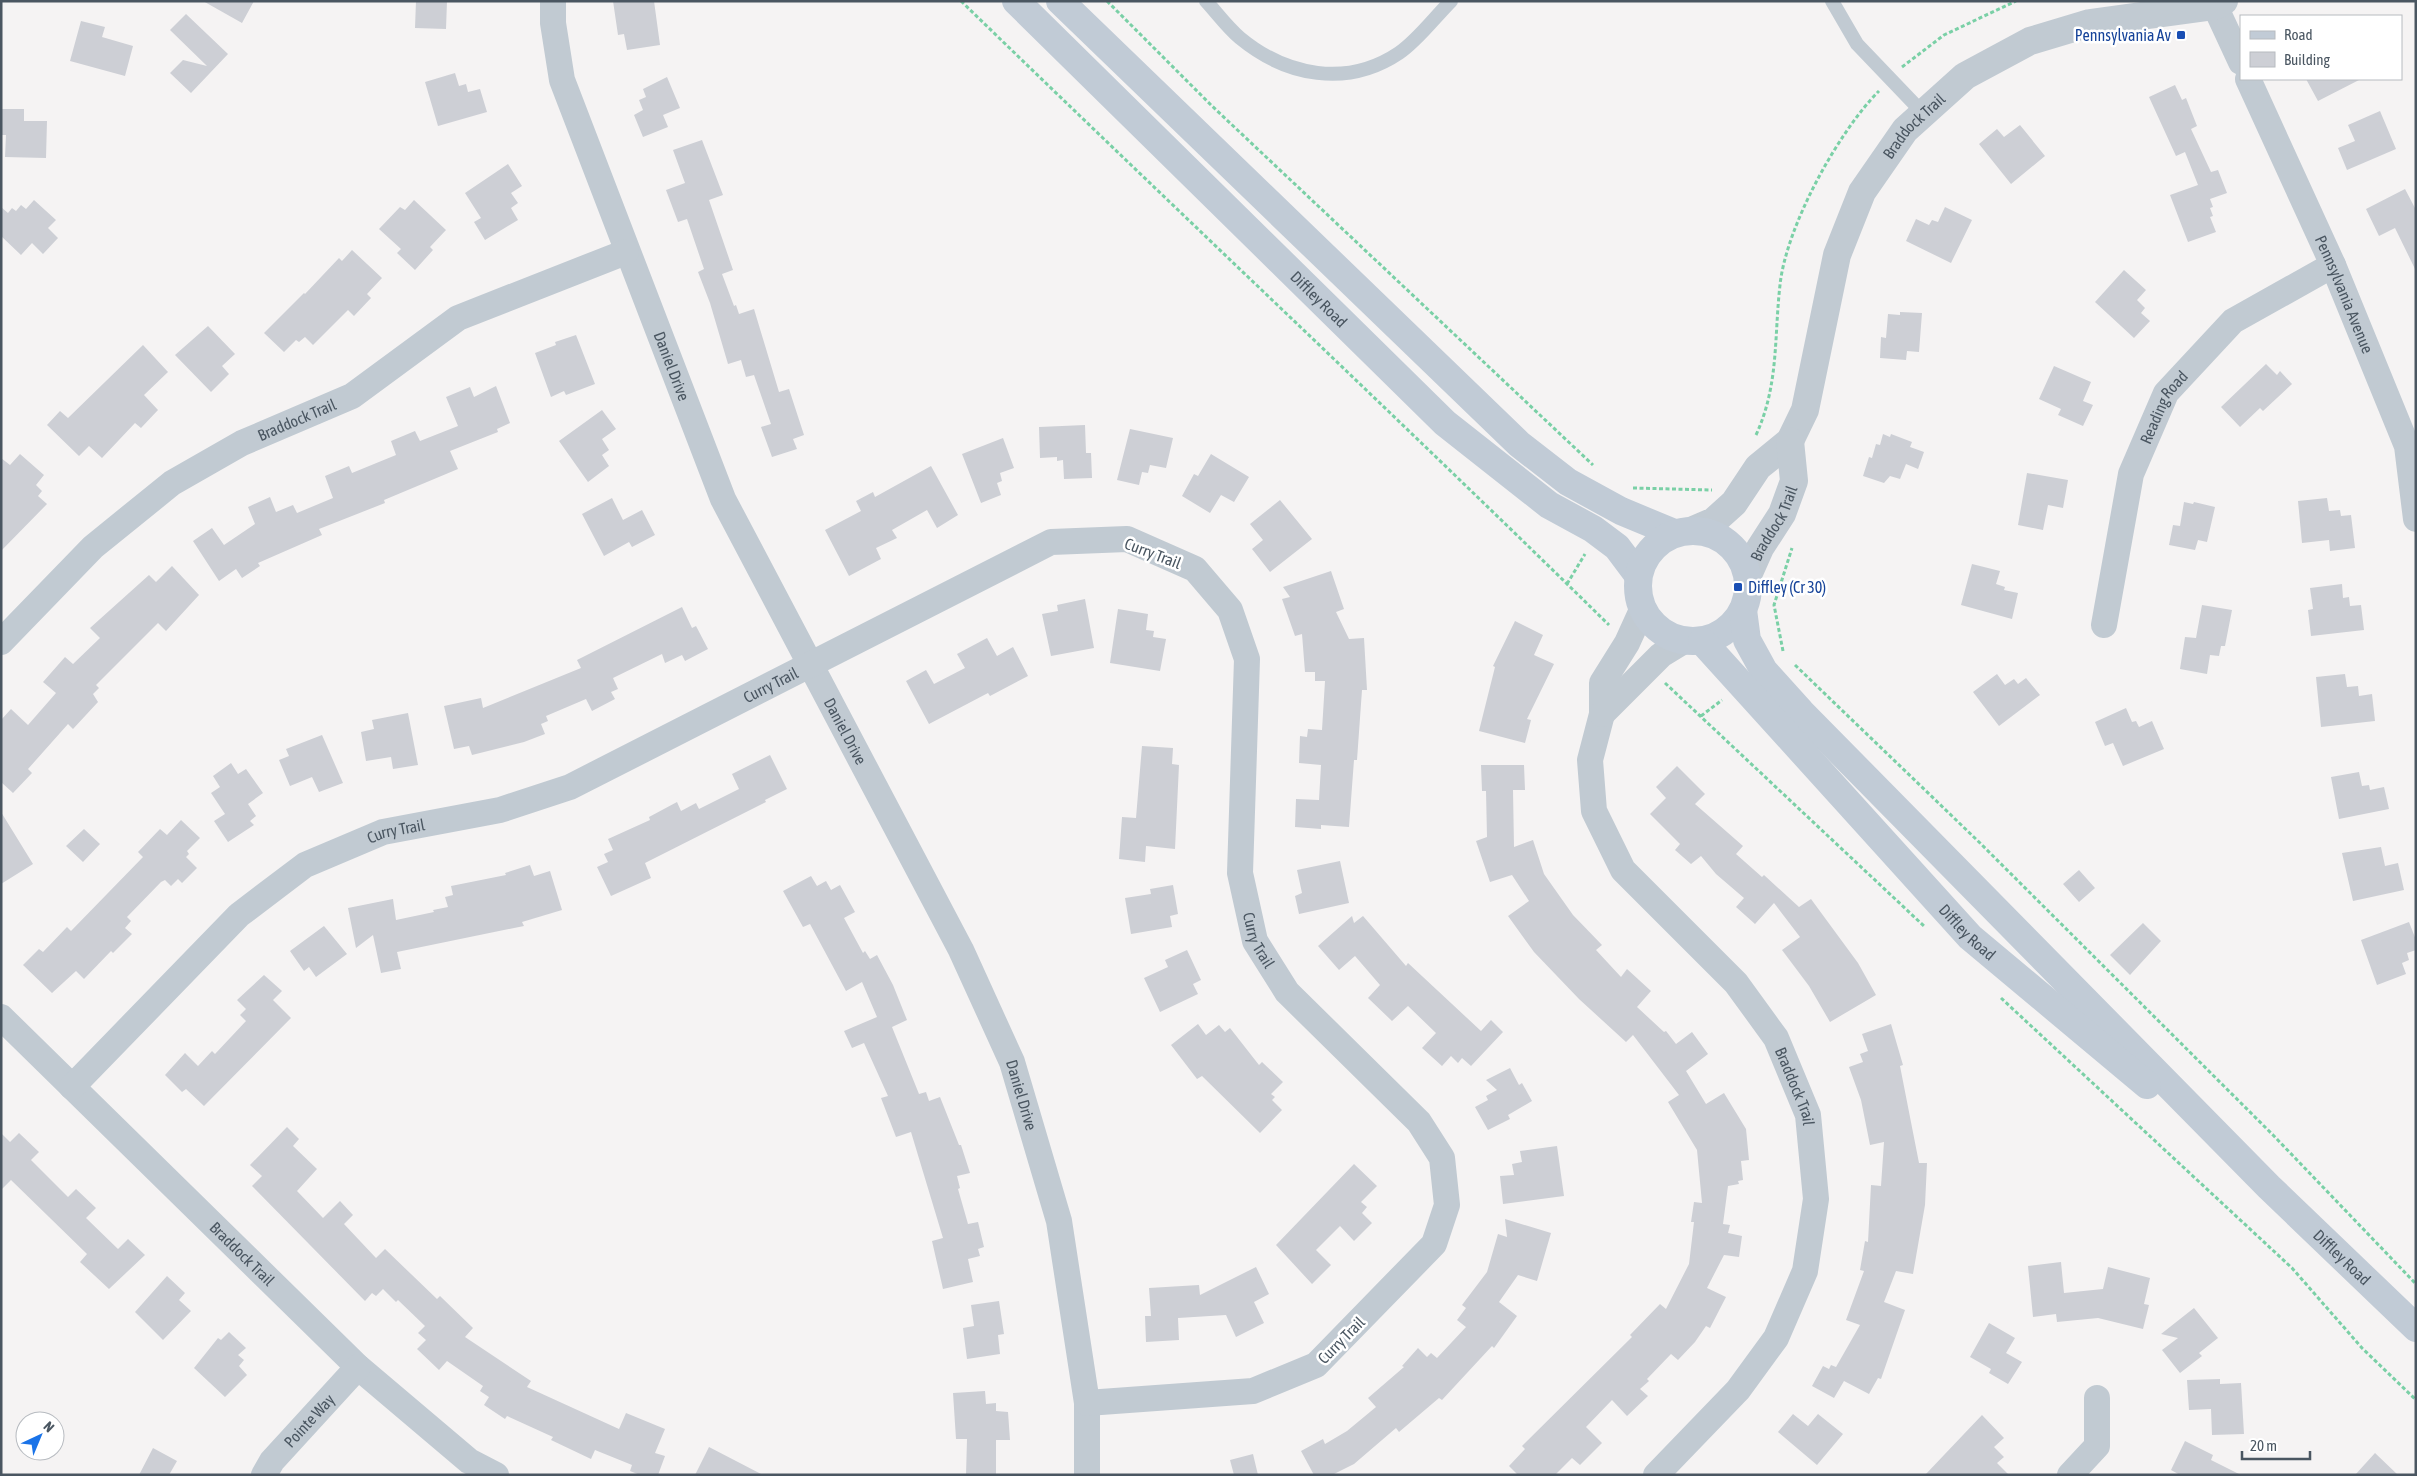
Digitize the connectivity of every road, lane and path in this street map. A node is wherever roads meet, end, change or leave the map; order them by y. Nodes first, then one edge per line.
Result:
1 (554, 1) edge
2 (960, 1) edge
3 (1016, 1) edge
4 (1060, 1) edge
5 (1107, 1) edge
6 (1206, 1) edge
7 (1451, 1) edge
8 (1832, 1) edge
9 (2218, 3) edge
10 (2240, 59) edge
11 (2248, 80) edge
12 (1923, 113) junction
13 (626, 252) junction
14 (2333, 265) junction
15 (1790, 441) junction
16 (1596, 468) dead end
17 (1632, 488) dead end
18 (1734, 503) junction
19 (2416, 519) edge
20 (1683, 532) junction
21 (1770, 532) junction
22 (1638, 575) junction
23 (1748, 575) junction
24 (1642, 610) junction
25 (1743, 610) junction
26 (2104, 625) dead end
27 (1693, 641) junction
28 (1, 642) edge
29 (1627, 644) junction
30 (1784, 654) dead end
31 (1791, 661) dead end
32 (811, 663) junction
33 (1650, 666) junction
34 (1602, 714) junction
35 (1932, 934) dead end
36 (1996, 994) dead end
37 (1, 1017) edge
38 (72, 1088) junction
39 (2269, 1187) junction
40 (2416, 1284) edge
41 (2416, 1328) edge
42 (358, 1367) junction
43 (2097, 1398) dead end
44 (2416, 1400) edge
45 (1087, 1403) junction
46 (264, 1475) edge
47 (496, 1475) edge
48 (1087, 1475) edge
49 (1656, 1475) edge
50 (2070, 1475) edge

1 - 13 street, Daniel Drive
2 - 29 path
3 - 22 main road, Diffley Road
4 - 20 main road, Diffley Road
5 - 16 path
6 - 7 lane
8 - 12 lane
9 - 10 street
9 - 12 street, Braddock Trail
11 - 14 street, Pennsylvania Avenue
12 - 15 street, Braddock Trail
13 - 28 street, Braddock Trail
13 - 32 street, Daniel Drive
14 - 19 street, Pennsylvania Avenue
14 - 26 street, Reading Road
15 - 18 street, Braddock Trail
15 - 21 street, Braddock Trail
17 - 18 path
18 - 20 street, Braddock Trail
20 - 22 main road
20 - 23 main road
21 - 23 street, Braddock Trail
21 - 30 path
22 - 24 main road
23 - 25 main road
24 - 27 main road
24 - 29 street, Braddock Trail
25 - 27 main road
25 - 39 main road, Diffley Road
27 - 33 street
27 - 39 main road, Diffley Road
29 - 34 street, Braddock Trail
31 - 40 path
32 - 38 street, Curry Trail
32 - 45 street, Daniel Drive
32 - 45 street, Curry Trail
33 - 34 street
33 - 35 path
34 - 49 street, Braddock Trail
36 - 44 path
37 - 38 street, Braddock Trail
38 - 42 street, Braddock Trail
39 - 41 main road, Diffley Road
42 - 46 street, Pointe Way
42 - 47 street, Braddock Trail
43 - 50 street
45 - 48 street, Daniel Drive

